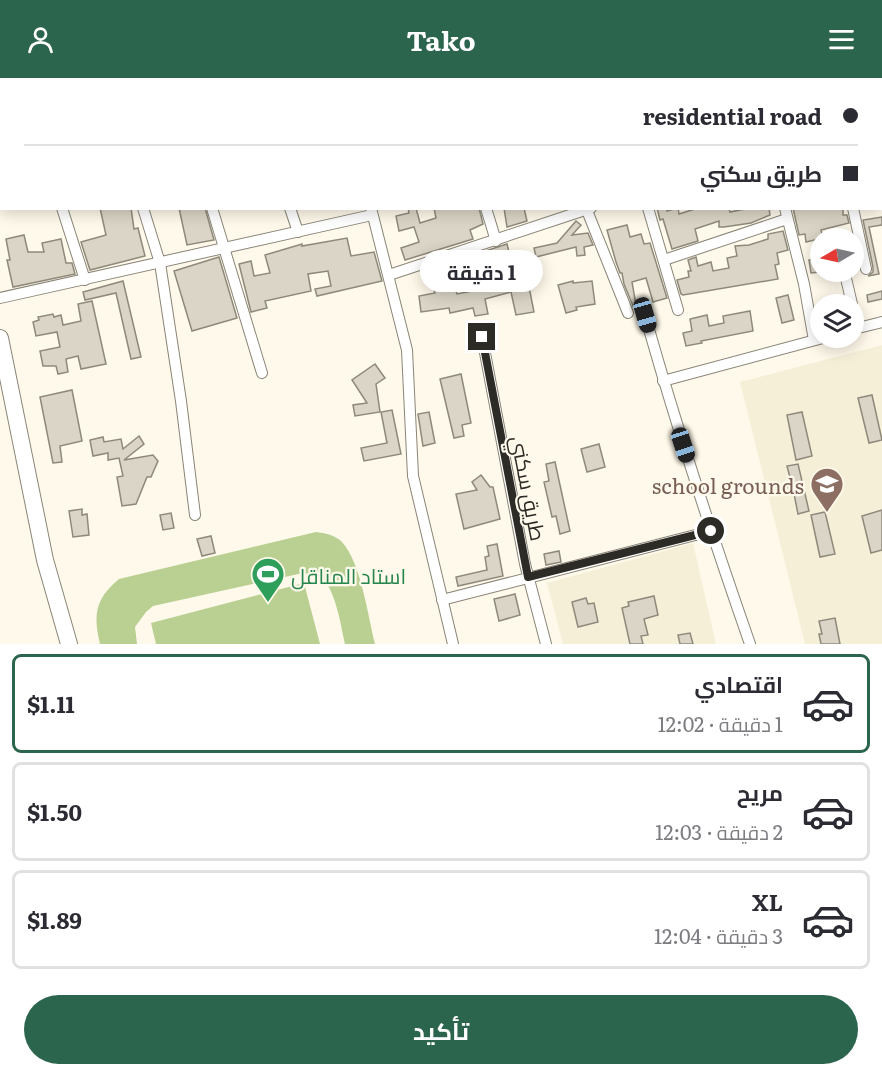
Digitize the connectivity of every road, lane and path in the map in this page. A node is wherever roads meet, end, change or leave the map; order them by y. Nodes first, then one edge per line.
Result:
1 (63, 210) edge
2 (144, 210) edge
3 (213, 210) edge
4 (291, 210) edge
5 (487, 210) edge
6 (585, 210) edge
7 (588, 210) edge
8 (649, 210) edge
9 (853, 210) edge
10 (371, 212) edge
11 (786, 214) edge
12 (298, 232) junction
13 (496, 241) junction
14 (224, 249) junction
15 (664, 260) junction
16 (160, 263) junction
17 (866, 269) dead end
18 (389, 275) junction
19 (85, 279) junction
20 (0, 297) edge
21 (810, 306) edge
22 (678, 310) dead end
23 (628, 313) dead end
24 (645, 315) dead end
25 (882, 322) edge
26 (864, 327) edge
27 (482, 337) dead end
28 (0, 338) edge
29 (810, 341) edge
30 (262, 373) dead end
31 (663, 381) junction
32 (195, 515) dead end
33 (711, 531) junction
34 (528, 577) junction
35 (442, 600) junction
36 (69, 644) edge
37 (453, 644) edge
38 (546, 644) edge
39 (750, 644) edge

1 - 19 street
2 - 16 street
3 - 14 street
4 - 12 street
5 - 13 street
6 - 13 street
7 - 23 street
8 - 15 street
9 - 17 street
10 - 12 street
10 - 18 street
11 - 15 street
11 - 21 street
12 - 14 street
13 - 18 street
14 - 16 street
14 - 30 street
15 - 22 street
16 - 19 street
16 - 32 street
18 - 35 street
19 - 20 street
24 - 31 street
25 - 26 street
27 - 34 street, طريق سكني
28 - 36 main road
29 - 31 street
31 - 33 street
33 - 34 street
33 - 39 street
34 - 35 street
34 - 38 street, طريق سكني
35 - 37 street

